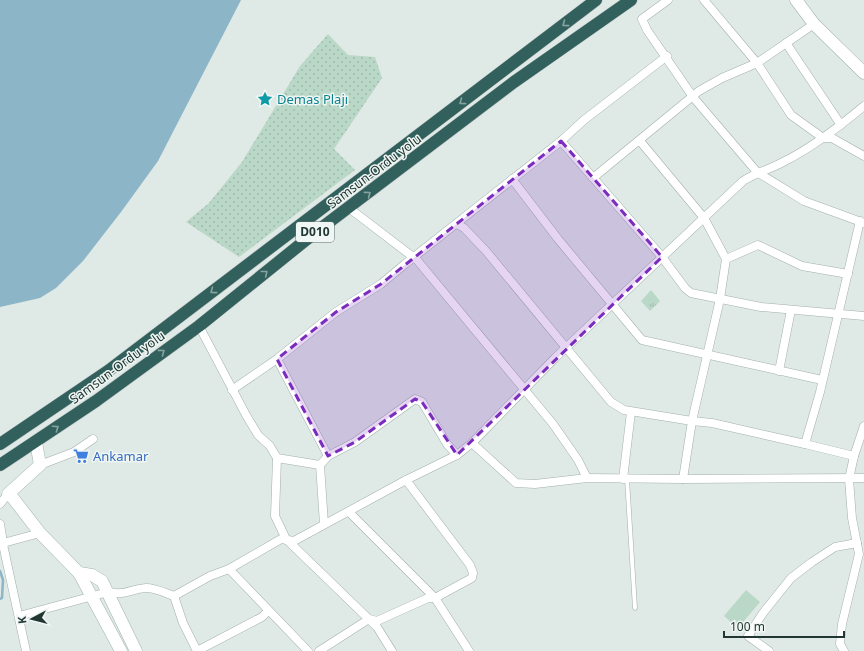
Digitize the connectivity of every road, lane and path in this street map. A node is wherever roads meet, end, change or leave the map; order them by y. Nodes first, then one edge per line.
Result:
1 (596, 0) edge
2 (631, 0) edge
3 (668, 0) edge
4 (704, 0) edge
5 (796, 0) edge
6 (814, 24) junction
7 (786, 43) junction
8 (666, 56) junction
9 (757, 63) junction
10 (864, 73) edge
11 (693, 97) junction
12 (864, 106) edge
13 (841, 125) junction
14 (823, 138) junction
15 (640, 140) junction
16 (562, 141) junction
17 (864, 156) edge
18 (757, 172) junction
19 (593, 178) junction
20 (512, 179) junction
21 (349, 208) junction
22 (704, 218) junction
23 (862, 222) edge
24 (457, 224) junction
25 (414, 256) junction
26 (662, 257) junction
27 (726, 259) junction
28 (848, 274) junction
29 (720, 299) junction
30 (614, 304) junction
31 (791, 310) junction
32 (838, 314) junction
33 (864, 316) edge
34 (198, 326) junction
35 (566, 348) junction
36 (707, 355) junction
37 (277, 358) junction
38 (779, 370) junction
39 (822, 380) junction
40 (232, 390) junction
41 (524, 390) junction
42 (631, 412) junction
43 (692, 421) junction
44 (864, 426) edge
45 (93, 439) dead end
46 (3, 442) edge
47 (36, 442) junction
48 (472, 443) junction
49 (805, 444) junction
50 (458, 455) junction
51 (328, 456) junction
52 (854, 456) junction
53 (277, 458) junction
54 (0, 465) edge
55 (40, 465) junction
56 (320, 465) junction
57 (587, 478) junction
58 (864, 478) edge
59 (625, 479) junction
60 (683, 479) junction
61 (849, 479) junction
62 (406, 480) junction
63 (8, 494) junction
64 (0, 504) edge
65 (349, 512) junction
66 (0, 524) edge
67 (324, 524) junction
68 (40, 533) junction
69 (864, 534) edge
70 (286, 539) junction
71 (856, 540) junction
72 (3, 543) junction
73 (229, 569) junction
74 (79, 573) junction
75 (108, 592) junction
76 (92, 596) junction
77 (174, 596) junction
78 (435, 598) junction
79 (635, 608) dead end
80 (268, 611) junction
81 (19, 616) junction
82 (368, 619) junction
83 (26, 651) edge
84 (121, 651) edge
85 (136, 651) edge
86 (308, 651) edge
87 (319, 651) edge
88 (392, 651) edge
89 (469, 651) edge
90 (769, 651) edge
91 (844, 651) edge

1 -> 46 highway, Samsun-Ordu yolu / D010
21 -> 2 highway, Samsun-Ordu yolu / D010
3 - 8 street
4 - 9 street
5 - 6 street
6 - 7 street
6 - 10 street
7 - 9 street
7 - 13 street
8 - 11 street
8 - 16 street
9 - 11 street
9 - 14 street
11 - 15 street
11 - 18 street
12 - 13 street
13 - 14 street
14 - 17 street
14 - 18 street
15 - 19 street
15 - 22 street
16 - 19 street
16 - 20 street
18 - 22 street
18 - 23 street
19 - 26 street
20 - 24 street
20 - 30 street
21 - 25 street
34 -> 21 highway, Samsun-Ordu yolu / D010
22 - 26 street
22 - 27 street
23 - 28 street
24 - 25 street
24 - 35 street
25 - 37 street
25 - 41 street
26 - 29 street
26 - 30 street
27 - 28 street
27 - 29 street
28 - 32 street
29 - 31 street
29 - 36 street
30 - 35 street
30 - 36 street
31 - 32 street
31 - 38 street
32 - 33 street
32 - 39 street
34 - 40 street
47 -> 34 highway, Samsun-Ordu yolu / D010
35 - 41 street
35 - 42 street
36 - 38 street
36 - 43 street
37 - 40 street
37 - 51 street
38 - 39 street
39 - 49 street
40 - 53 street
41 - 48 street
41 - 57 street
42 - 43 street
42 - 59 street
43 - 49 street
43 - 60 street
44 - 52 street
45 - 55 street
47 - 54 highway, Samsun-Ordu yolu / D010
47 - 55 street
48 - 50 street
48 - 57 street
49 - 52 street
50 - 51 street
50 - 62 street
51 - 56 street
52 - 61 street
53 - 56 street
53 - 70 street
55 - 63 street
56 - 67 street
57 - 59 street
58 - 61 street
59 - 60 street
59 - 79 lane
60 - 61 street
61 - 71 street
62 - 65 street
62 - 78 street
63 - 64 street
63 - 68 street
65 - 67 street
65 - 78 street
66 - 72 street
67 - 70 street
68 - 72 street
68 - 74 street
69 - 71 street
70 - 73 street
70 - 82 street
71 - 90 street
71 - 91 street
72 - 81 street
73 - 77 street
73 - 80 street
74 - 75 street
74 - 76 street
75 - 76 street
75 - 77 street
75 - 85 street
76 - 81 street
76 - 84 street
77 - 80 street
78 - 82 street
78 - 89 street
80 - 86 street
81 - 83 street
82 - 87 street
82 - 88 street

